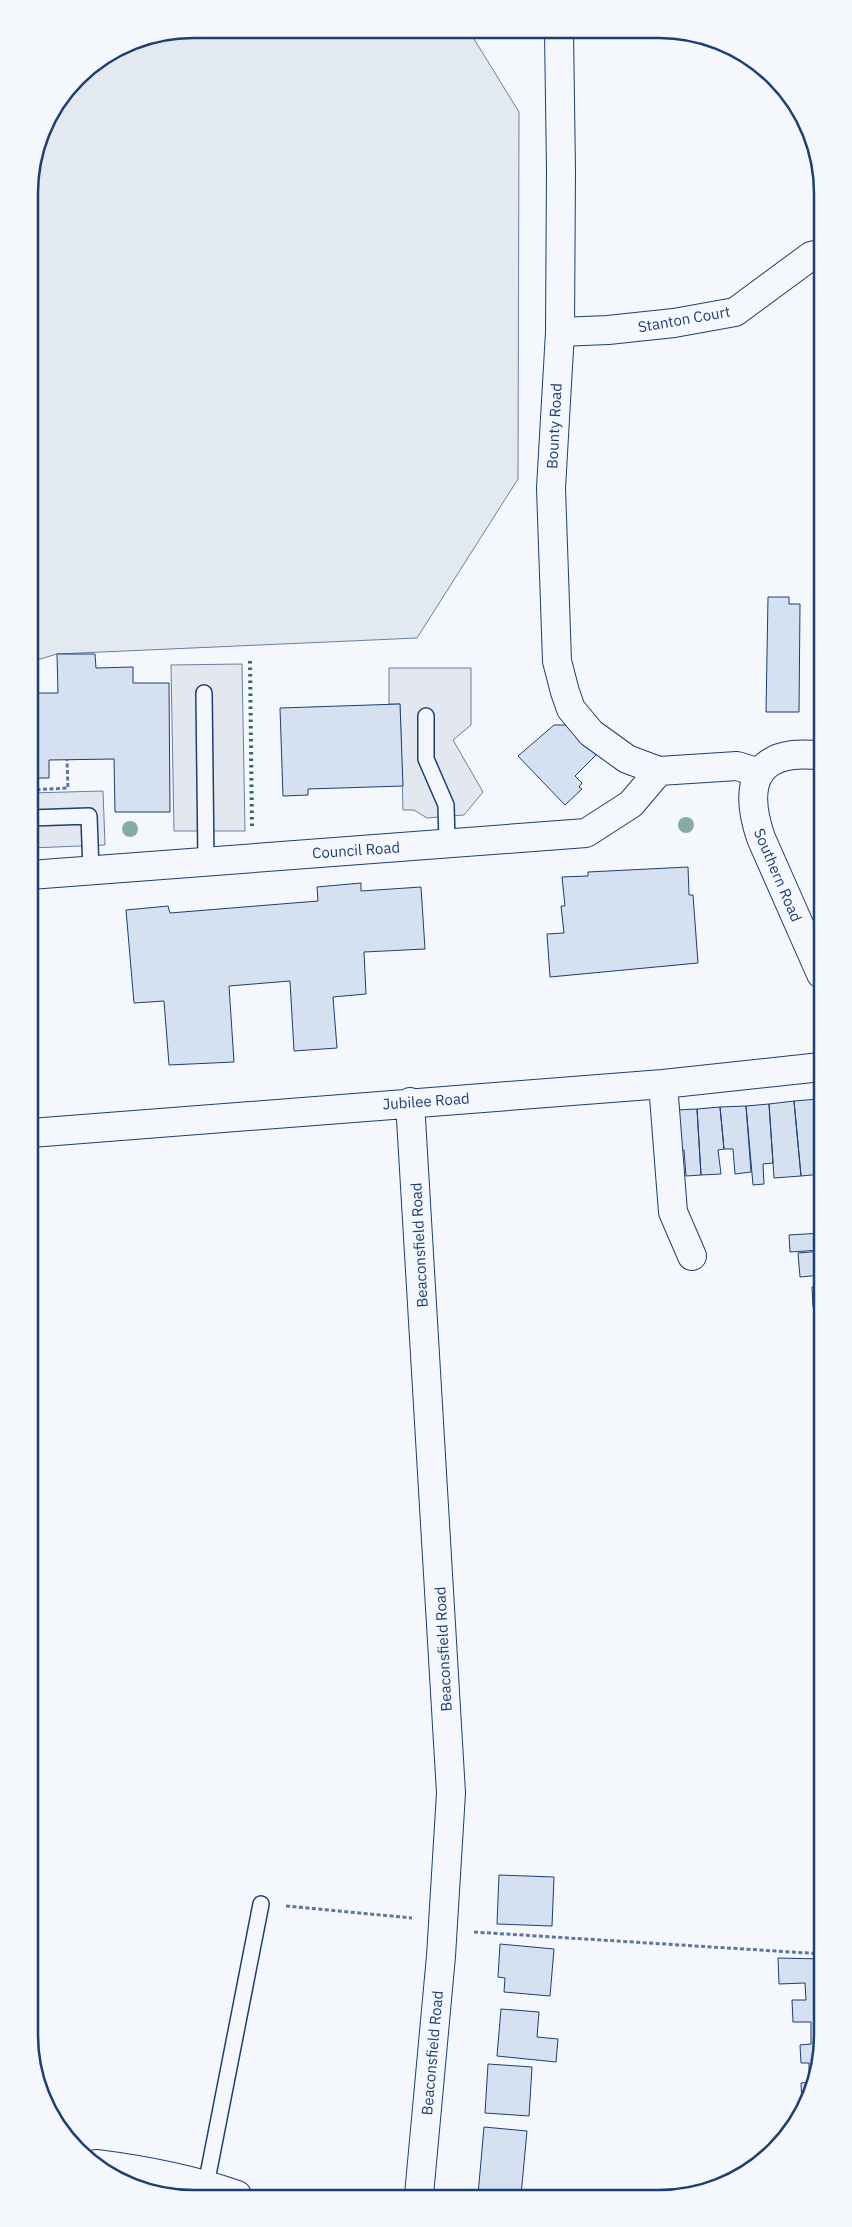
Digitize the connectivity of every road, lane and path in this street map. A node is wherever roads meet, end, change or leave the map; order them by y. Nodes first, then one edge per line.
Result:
1 (559, 38) edge
2 (814, 255) edge
3 (560, 332) junction
4 (204, 693) dead end
5 (426, 716) dead end
6 (814, 755) edge
7 (67, 760) dead end
8 (659, 771) junction
9 (760, 773) junction
10 (38, 790) edge
11 (38, 818) edge
12 (447, 843) junction
13 (206, 862) junction
14 (91, 871) junction
15 (38, 874) edge
16 (814, 958) edge
17 (814, 1068) edge
18 (663, 1084) junction
19 (410, 1102) junction
20 (37, 1132) edge
21 (692, 1256) dead end
22 (261, 1904) joint
23 (415, 1918) dead end
24 (468, 1931) dead end
25 (814, 1953) edge
26 (112, 2166) edge
27 (206, 2185) junction
28 (222, 2190) edge
29 (419, 2190) edge

1 - 3 street, Bounty Road
2 - 3 street, Stanton Court
3 - 8 street, Bounty Road
4 - 13 lane
5 - 12 lane
6 - 9 street
7 - 10 path
8 - 9 street
8 - 12 street, Council Road
9 - 16 street, Southern Road
11 - 14 lane
12 - 13 street, Council Road
13 - 14 street, Council Road
14 - 15 street, Council Road
17 - 18 street, Jubilee Road
18 - 19 street, Jubilee Road
18 - 21 street
19 - 20 street, Jubilee Road
19 - 29 street, Beaconsfield Road
22 - 23 path
22 - 27 lane
24 - 25 path
26 - 27 street
27 - 28 street

